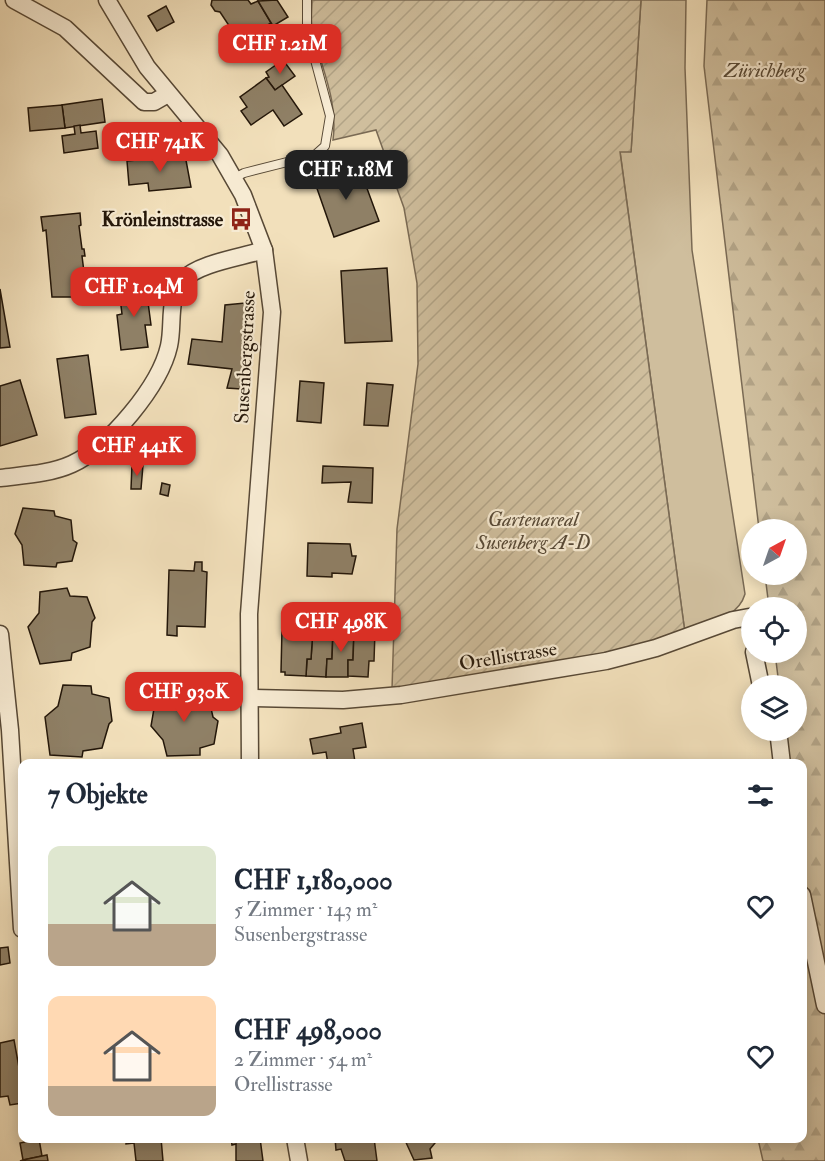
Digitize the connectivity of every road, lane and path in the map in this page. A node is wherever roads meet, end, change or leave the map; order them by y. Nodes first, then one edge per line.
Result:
1 (14, 0) edge
2 (107, 0) edge
3 (307, 0) edge
4 (168, 94) junction
5 (234, 178) junction
6 (264, 250) junction
7 (0, 478) edge
8 (741, 618) edge
9 (0, 634) edge
10 (250, 698) junction
11 (779, 741) edge
12 (250, 759) edge
13 (781, 759) edge
14 (18, 863) edge
15 (807, 919) edge
16 (825, 1005) edge
17 (296, 1143) edge
18 (299, 1161) edge

1 - 4 street
2 - 4 street, Susenbergstrasse
3 - 5 lane
4 - 5 street, Susenbergstrasse
5 - 6 street, Susenbergstrasse
6 - 7 street
6 - 10 street, Susenbergstrasse
8 - 10 street, Orellistrasse
9 - 14 street
10 - 12 street, Susenbergstrasse
11 - 13 street
15 - 16 street
17 - 18 street

